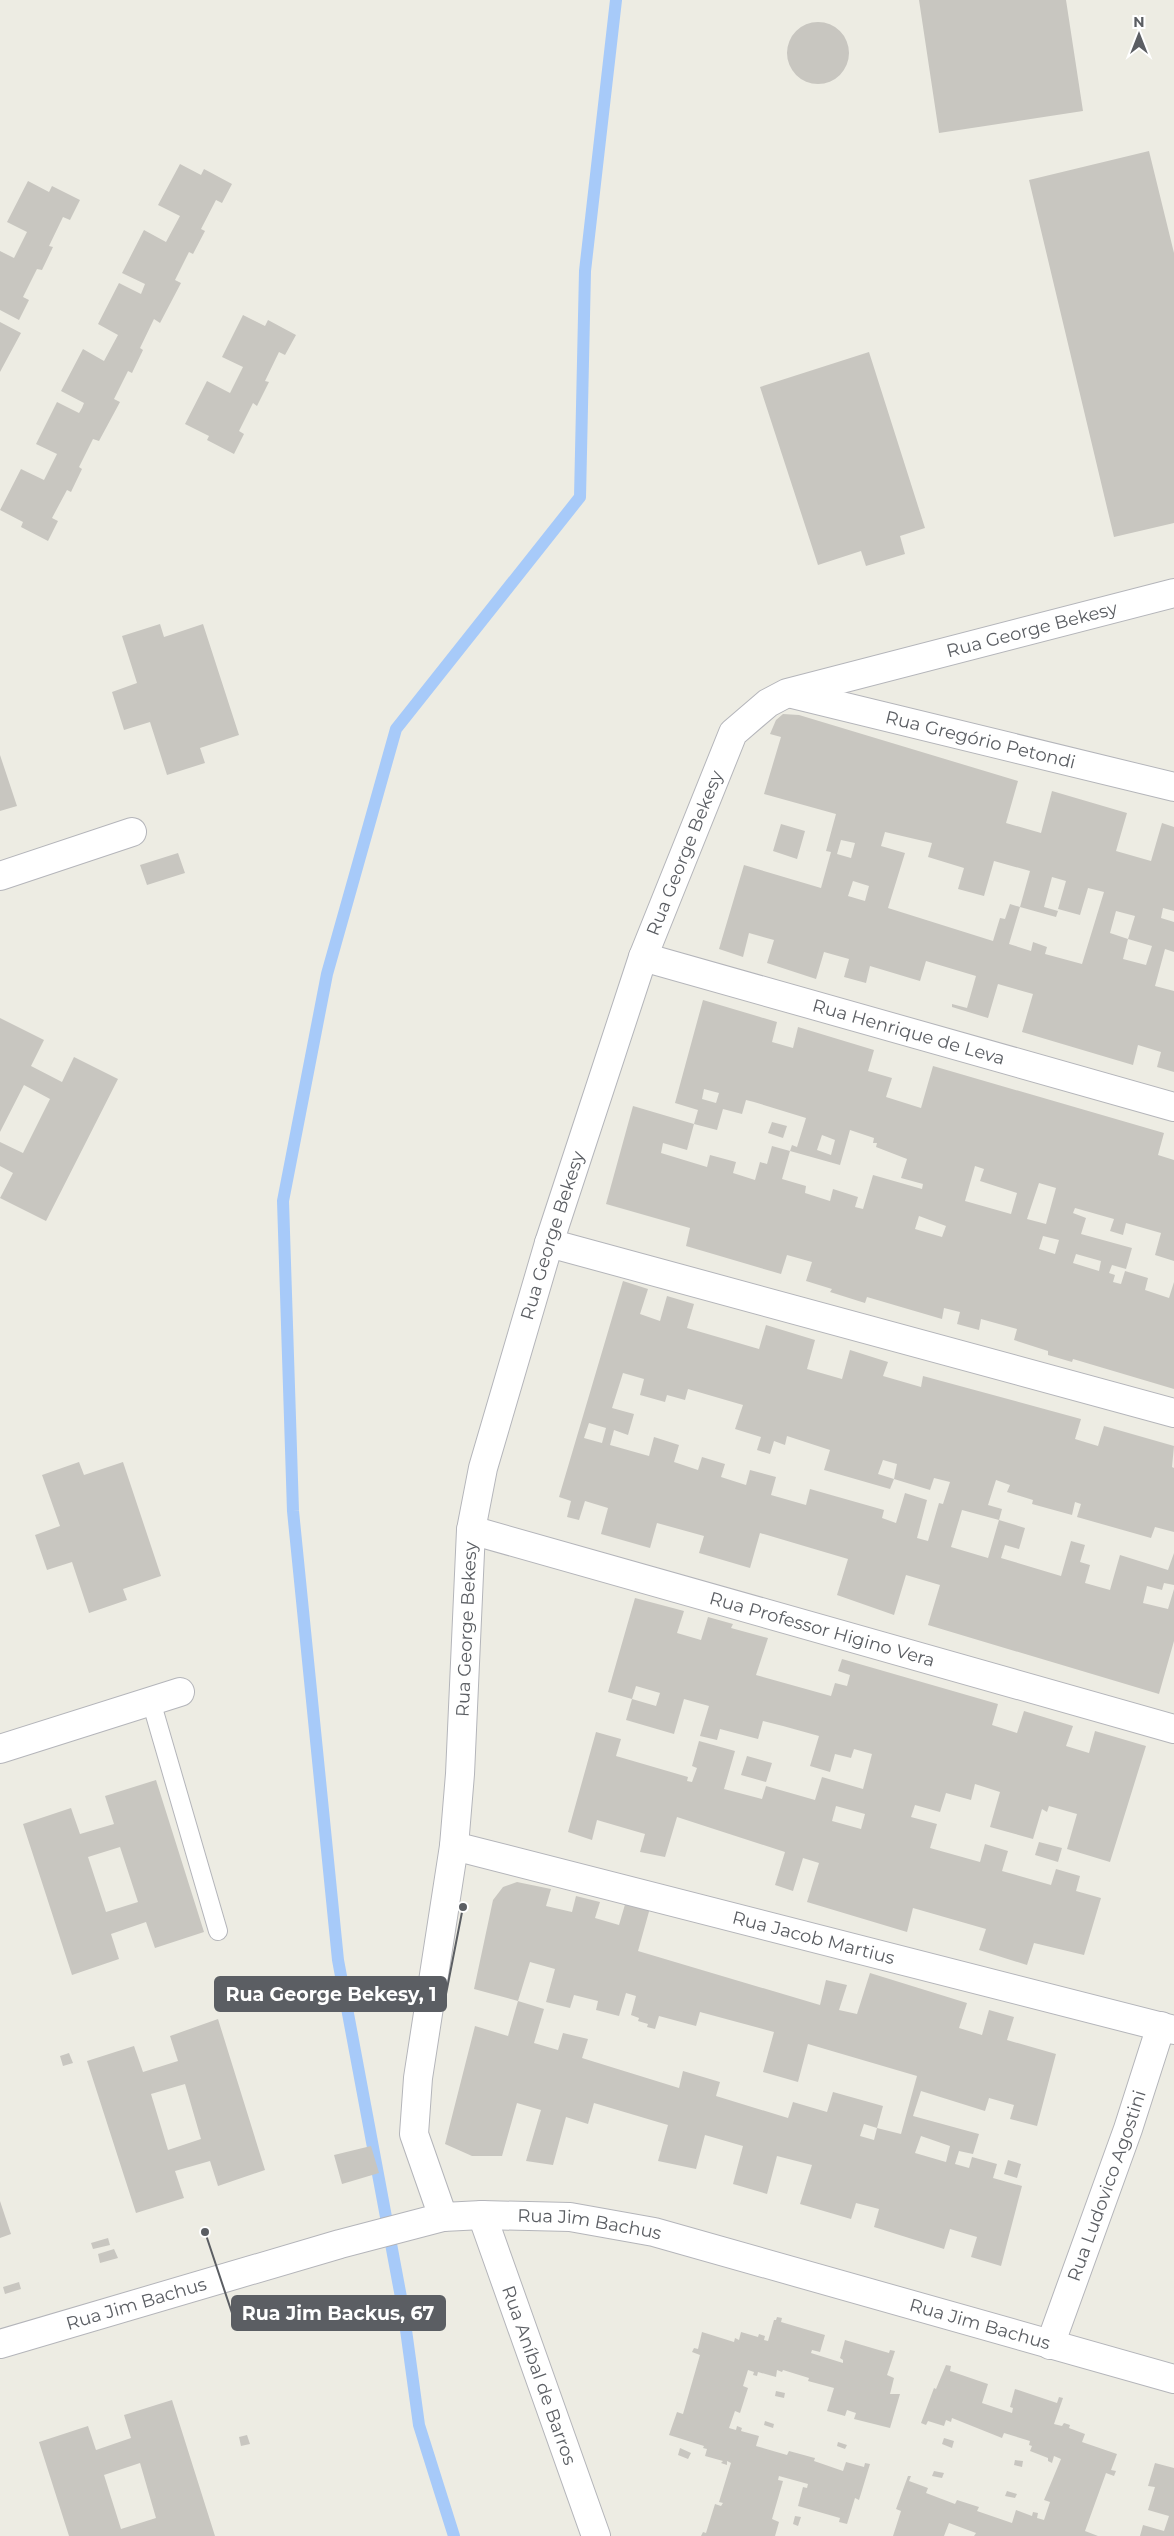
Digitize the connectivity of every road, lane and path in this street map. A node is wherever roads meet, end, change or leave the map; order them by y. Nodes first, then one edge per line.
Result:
1 (1174, 593) edge
2 (787, 692) junction
3 (1174, 787) edge
4 (132, 832) dead end
5 (0, 876) edge
6 (643, 957) junction
7 (1174, 1107) edge
8 (549, 1244) junction
9 (1174, 1413) edge
10 (471, 1530) junction
11 (180, 1692) dead end
12 (150, 1701) junction
13 (1174, 1729) edge
14 (0, 1749) edge
15 (454, 1846) junction
16 (218, 1931) dead end
17 (1167, 2028) edge
18 (482, 2215) junction
19 (443, 2217) junction
20 (0, 2344) edge
21 (1050, 2345) junction
22 (1174, 2379) edge
23 (596, 2536) edge

1 - 2 street, Rua George Bekesy
2 - 3 street, Rua Gregório Petondi
2 - 6 street, Rua George Bekesy
4 - 5 street
6 - 7 street, Rua Henrique de Leva
6 - 8 street, Rua George Bekesy
8 - 9 street
8 - 10 street, Rua George Bekesy
10 - 13 street, Rua Professor Higino Vera
10 - 15 street, Rua George Bekesy
11 - 12 street
12 - 14 street
12 - 16 lane
15 - 17 street, Rua Jacob Martius
15 - 19 street, Rua George Bekesy
17 - 21 street, Rua Ludovico Agostini
18 - 19 street, Rua Jim Bachus
18 - 21 street, Rua Jim Bachus
18 - 23 street, Rua Aníbal de Barros
19 - 20 street, Rua Jim Bachus
21 - 22 street, Rua Jim Bachus

